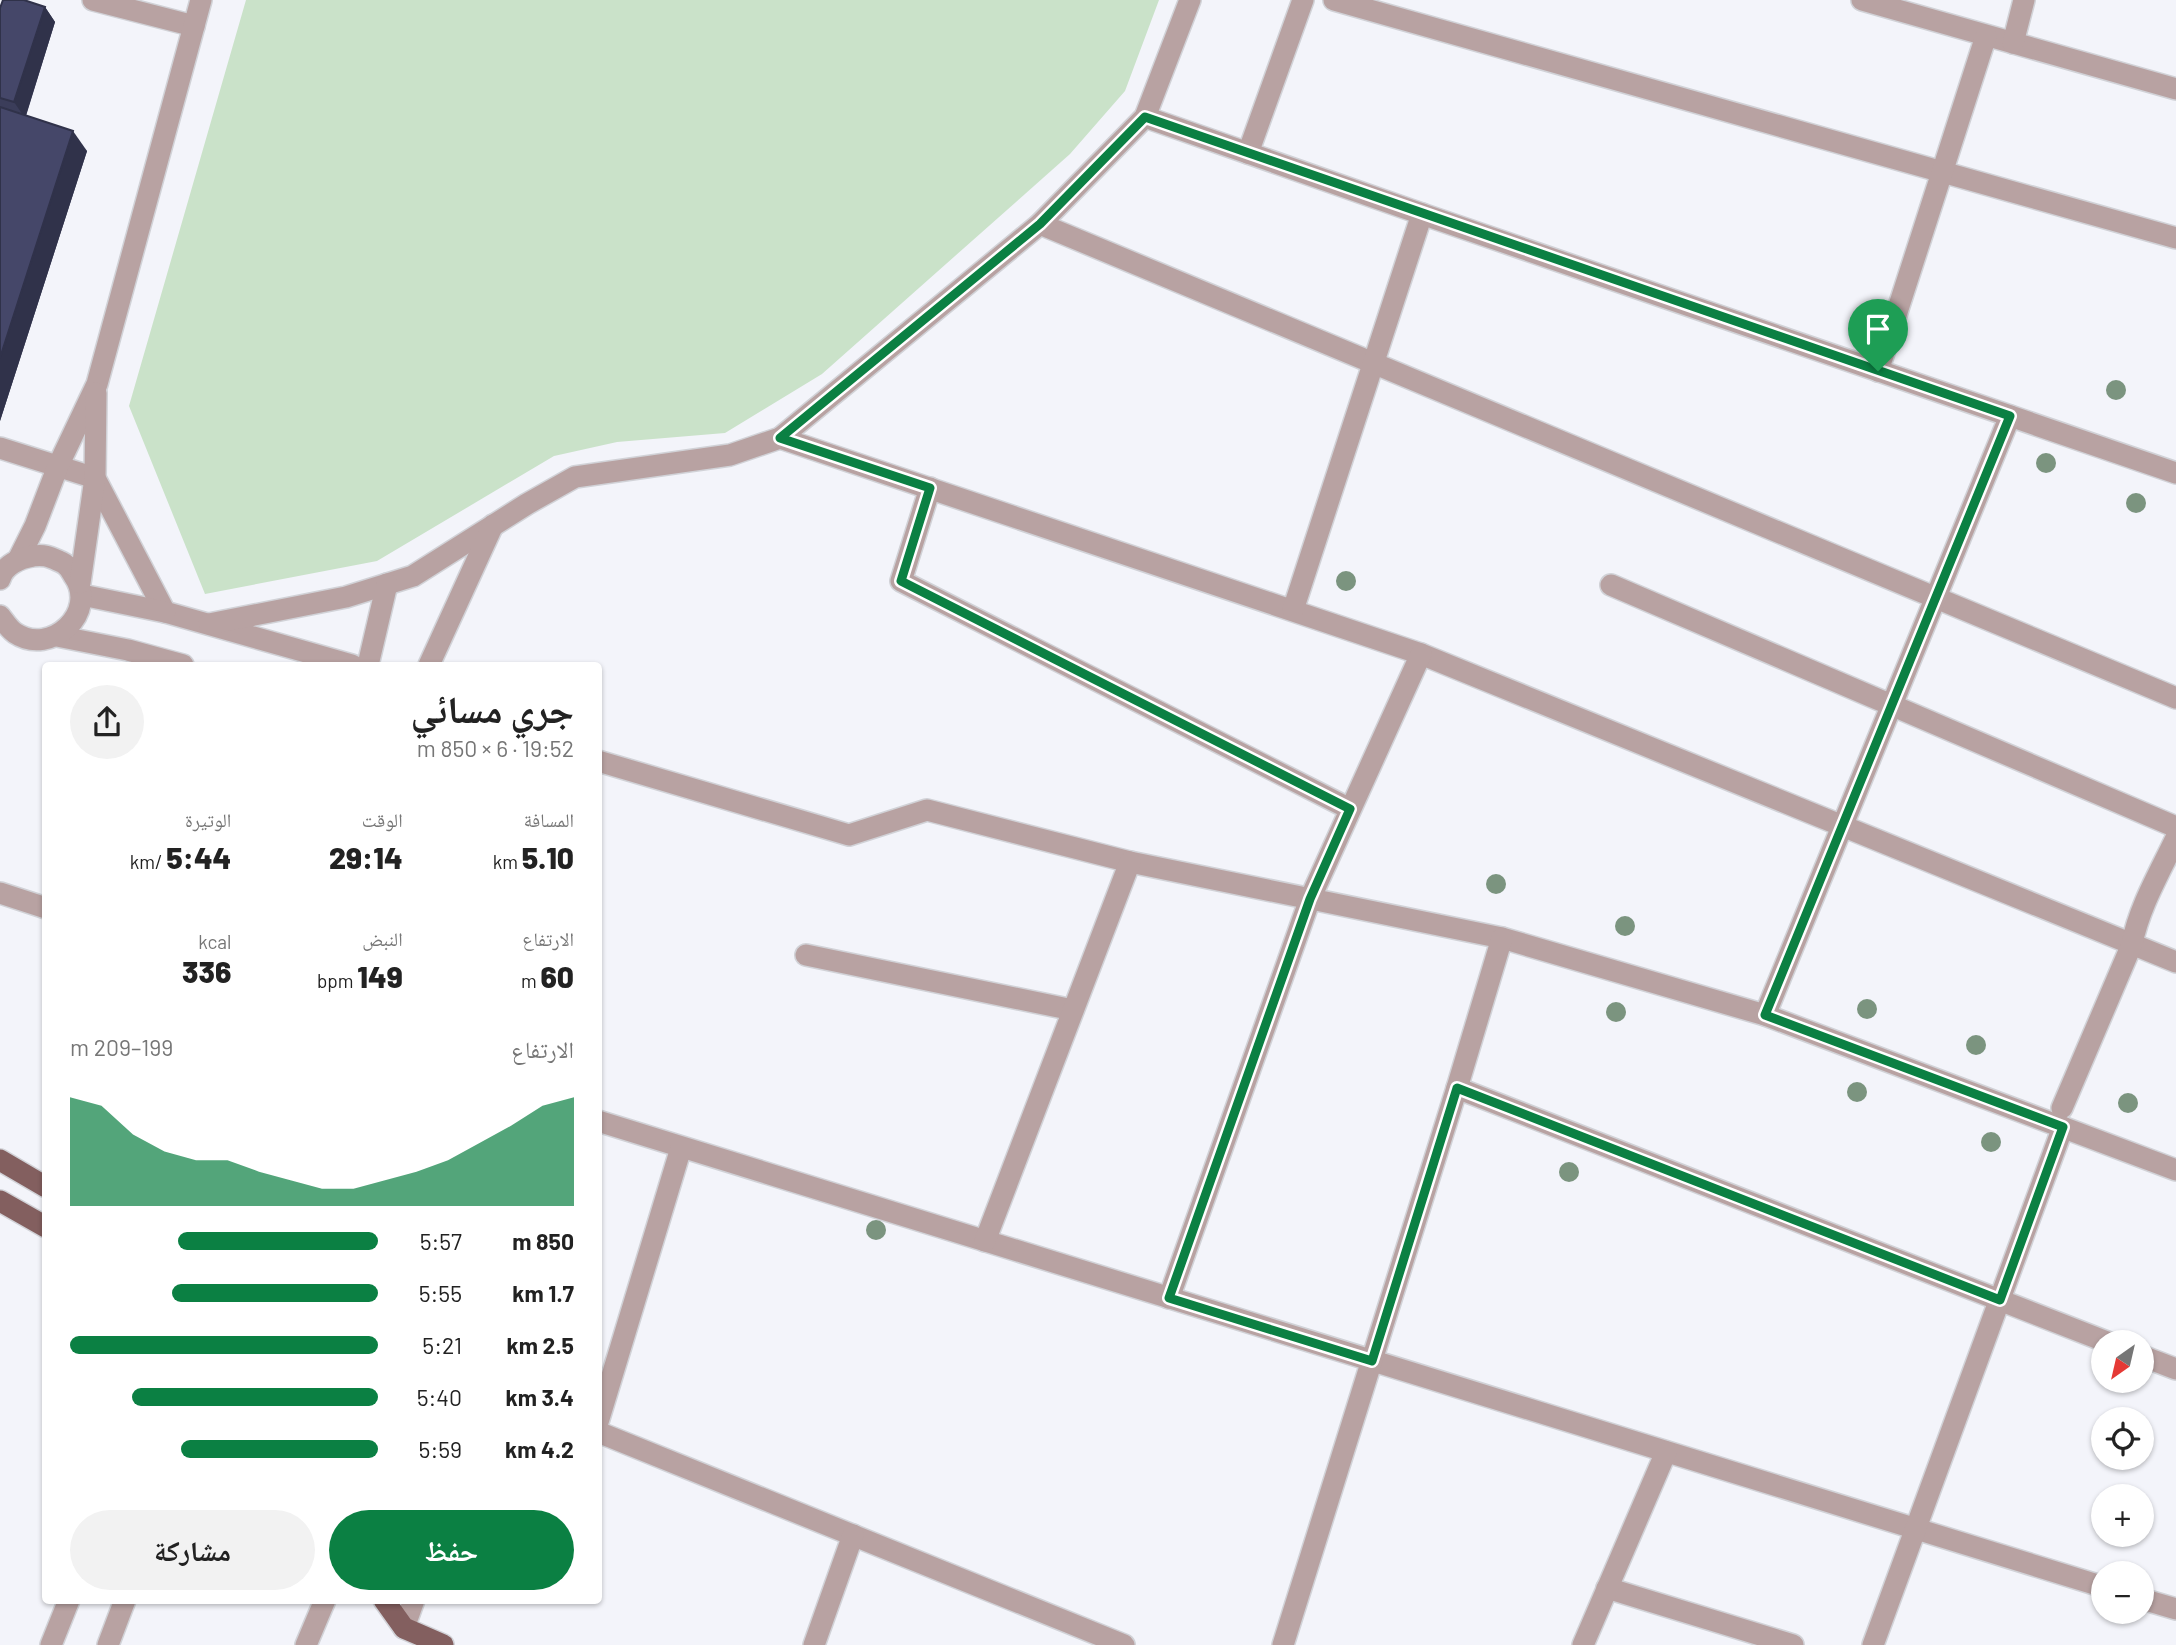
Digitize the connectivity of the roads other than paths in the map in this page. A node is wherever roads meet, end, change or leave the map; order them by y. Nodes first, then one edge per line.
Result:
1 (93, 0) edge
2 (201, 0) edge
3 (1190, 0) edge
4 (1303, 0) edge
5 (1334, 0) edge
6 (1862, 0) edge
7 (2024, 0) edge
8 (1898, 5) edge
9 (194, 26) junction
10 (1986, 36) junction
11 (2013, 43) junction
12 (2176, 89) edge
13 (1145, 117) junction
14 (1248, 153) junction
15 (1942, 172) junction
16 (1422, 214) junction
17 (1040, 224) junction
18 (2176, 238) edge
19 (1373, 363) junction
20 (1878, 371) junction
21 (97, 384) junction
22 (2010, 416) junction
23 (780, 438) junction
24 (0, 448) edge
25 (58, 466) junction
26 (2176, 473) edge
27 (94, 478) junction
28 (930, 488) junction
29 (493, 525) junction
30 (19, 558) junction
31 (1, 575) edge
32 (387, 584) junction
33 (1611, 585) dead end
34 (81, 589) junction
35 (1935, 598) junction
36 (1293, 610) junction
37 (164, 612) junction
38 (0, 616) edge
39 (209, 624) junction
40 (57, 636) junction
41 (1420, 654) junction
42 (172, 662) edge
43 (342, 662) edge
44 (369, 662) edge
45 (430, 662) edge
46 (2176, 698) edge
47 (1891, 705) junction
48 (602, 762) edge
49 (1350, 809) junction
50 (1842, 826) junction
51 (2176, 827) edge
52 (2176, 838) edge
53 (1130, 862) junction
54 (0, 893) edge
55 (1310, 899) junction
56 (42, 907) edge
57 (1502, 938) junction
58 (2132, 944) junction
59 (806, 955) dead end
60 (2176, 962) edge
61 (1073, 1010) junction
62 (1765, 1015) junction
63 (1457, 1088) junction
64 (2063, 1118) junction
65 (602, 1122) edge
66 (681, 1147) junction
67 (0, 1160) edge
68 (2176, 1170) edge
69 (42, 1185) edge
70 (0, 1201) edge
71 (42, 1225) edge
72 (985, 1241) junction
73 (1169, 1298) junction
74 (2000, 1300) junction
75 (2091, 1336) edge
76 (1372, 1361) junction
77 (2154, 1361) edge
78 (2176, 1369) edge
79 (602, 1409) edge
80 (602, 1434) edge
81 (1666, 1452) junction
82 (1916, 1529) junction
83 (853, 1535) junction
84 (2091, 1583) edge
85 (1607, 1588) junction
86 (2154, 1603) edge
87 (67, 1604) edge
88 (123, 1604) edge
89 (323, 1604) edge
90 (387, 1604) edge
91 (413, 1604) edge
92 (2176, 1609) edge
93 (404, 1628) junction
94 (51, 1645) edge
95 (108, 1645) edge
96 (306, 1645) edge
97 (443, 1645) edge
98 (814, 1645) edge
99 (1124, 1645) edge
100 (1283, 1645) edge
101 (1583, 1645) edge
102 (1793, 1645) edge
103 (1873, 1645) edge

1 - 9 street
2 - 9 street
3 - 13 street
4 - 14 street
5 - 15 street
6 - 8 street
7 - 11 street
8 - 10 street
9 - 21 street
10 - 11 street
10 - 15 street
11 - 12 street
13 - 14 street
13 - 17 street
14 - 16 street
15 - 18 street
15 - 20 street
16 - 19 street
16 - 20 street
17 - 19 street
17 - 23 street
19 - 35 street
19 - 36 street
20 - 22 street
21 - 25 street
21 - 27 street
22 - 26 street
22 - 35 street
23 - 28 street
23 - 29 street
24 - 25 street
25 - 27 street
25 - 30 street
27 - 34 street
27 - 37 street
28 - 36 street
28 - 49 street
29 - 32 street
29 - 45 street
30 - 31 street
30 - 34 street
32 - 39 street
32 - 44 street
33 - 47 street
34 - 37 street
34 - 40 street
35 - 46 street
35 - 47 street
36 - 41 street
37 - 39 street
38 - 40 street
39 - 43 street
40 - 42 street
41 - 49 street
41 - 50 street
47 - 50 street
47 - 51 street
48 - 53 street
49 - 55 street
50 - 58 street
50 - 62 street
52 - 58 street
53 - 55 street
53 - 61 street
54 - 56 street
55 - 57 street
55 - 73 street
57 - 62 street
57 - 63 street
58 - 60 street
58 - 64 street
59 - 61 street
61 - 72 street
62 - 64 street
63 - 74 street
63 - 76 street
64 - 68 street
64 - 74 street
65 - 66 street
66 - 72 street
66 - 79 street
67 - 69 main road
70 - 71 main road
72 - 73 street
73 - 76 street
74 - 75 street
74 - 82 street
76 - 81 street
76 - 100 street
77 - 78 street
80 - 83 street
81 - 82 street
81 - 85 street
82 - 84 street
82 - 103 street
83 - 98 street
83 - 99 street
85 - 101 street
85 - 102 street
86 - 92 street
87 - 94 street
88 - 95 street
89 - 96 street
90 - 93 main road
91 - 93 street
93 - 97 main road

